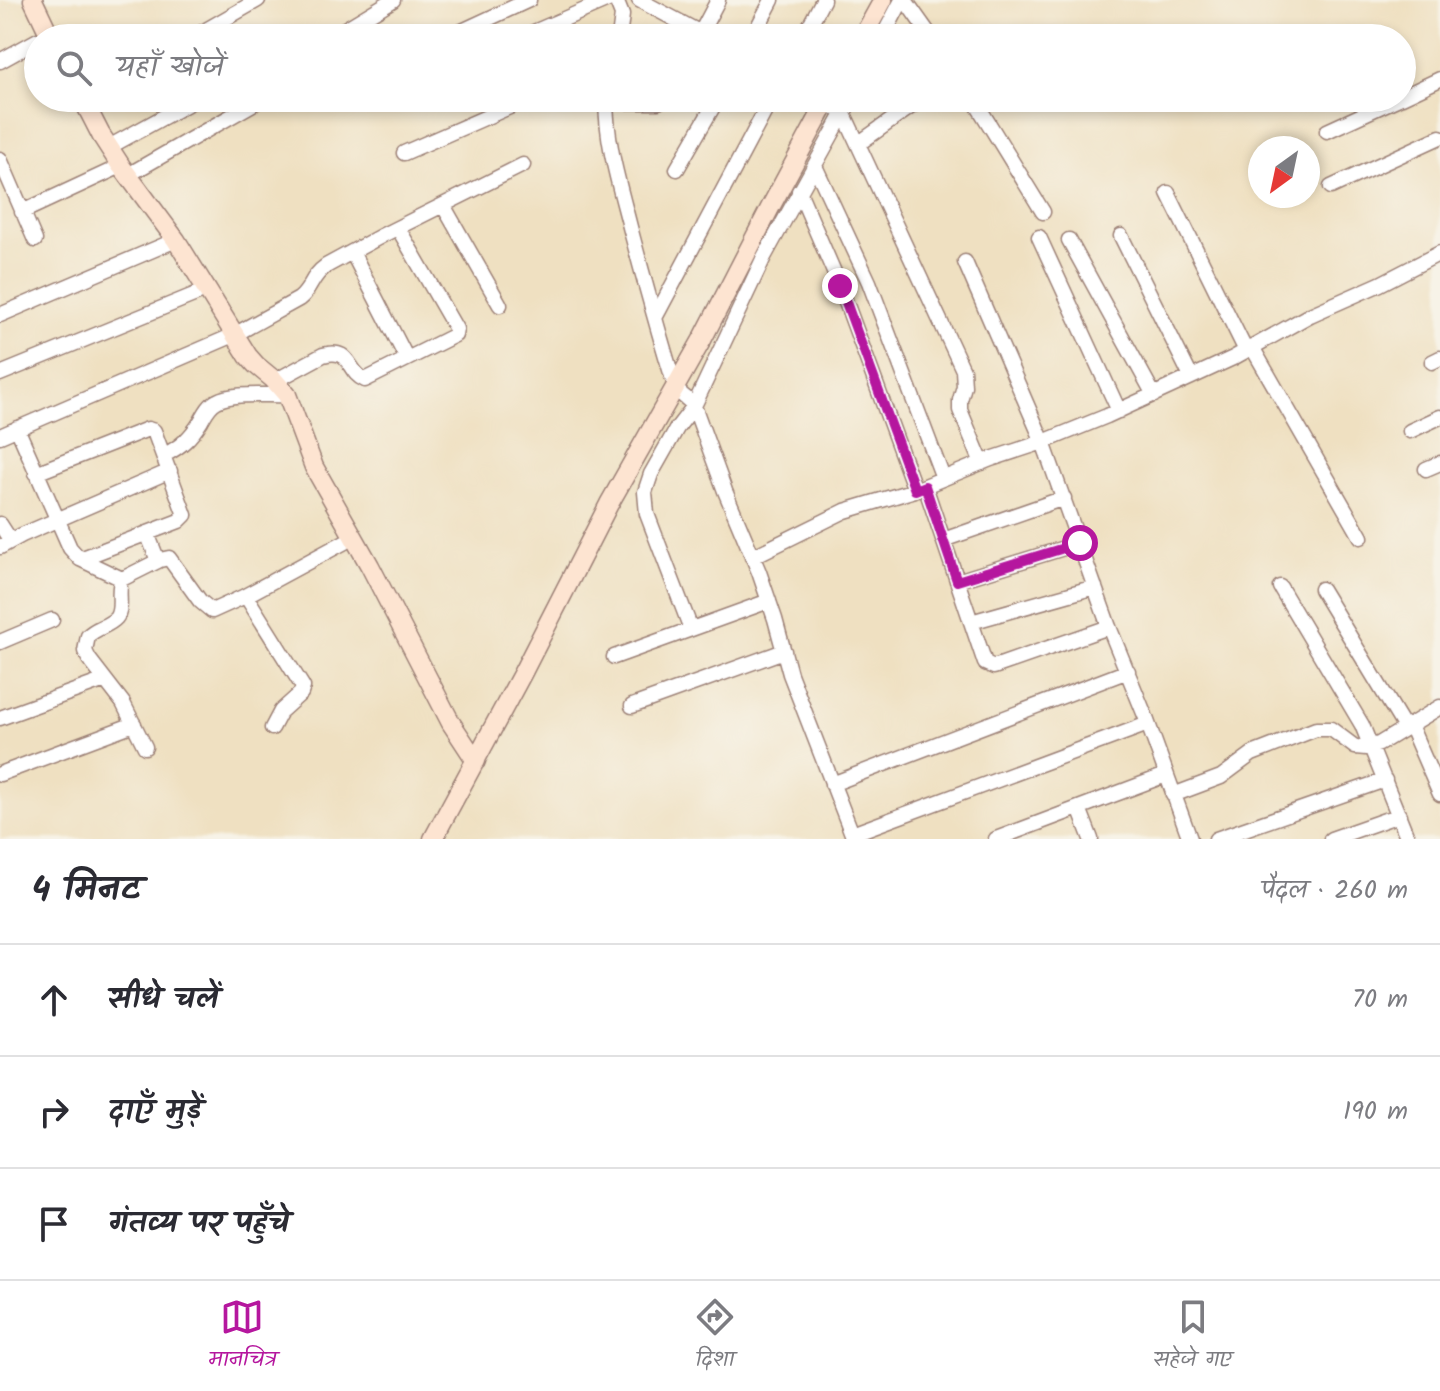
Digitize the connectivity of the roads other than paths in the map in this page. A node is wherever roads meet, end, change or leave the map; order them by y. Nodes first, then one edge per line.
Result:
1 (33, 0) edge
2 (258, 0) edge
3 (393, 0) edge
4 (529, 0) edge
5 (608, 0) edge
6 (616, 0) edge
7 (639, 0) edge
8 (718, 0) edge
9 (772, 0) edge
10 (823, 0) edge
11 (904, 0) edge
12 (881, 1) edge
13 (41, 24) edge
14 (216, 24) edge
15 (353, 24) edge
16 (477, 24) edge
17 (552, 24) edge
18 (621, 24) edge
19 (682, 24) edge
20 (708, 24) edge
21 (759, 24) edge
22 (810, 24) edge
23 (869, 24) edge
24 (890, 24) edge
25 (922, 24) edge
26 (24, 49) edge
27 (0, 61) edge
28 (1440, 79) edge
29 (1416, 90) edge
30 (91, 112) edge
31 (173, 112) edge
32 (236, 112) edge
33 (498, 112) edge
34 (606, 112) edge
35 (710, 112) edge
36 (765, 112) edge
37 (829, 112) edge
38 (831, 112) edge
39 (837, 112) edge
40 (903, 112) edge
41 (982, 112) edge
42 (1368, 112) edge
43 (1327, 131) dead end
44 (1440, 137) edge
45 (858, 144) junction
46 (109, 147) junction
47 (404, 153) dead end
48 (0, 159) edge
49 (523, 165) dead end
50 (815, 166) junction
51 (677, 169) dead end
52 (124, 170) junction
53 (1331, 187) dead end
54 (799, 191) junction
55 (1168, 193) dead end
56 (443, 205) junction
57 (22, 212) junction
58 (1043, 212) dead end
59 (398, 228) junction
60 (1121, 236) dead end
61 (1039, 237) dead end
62 (35, 240) dead end
63 (176, 240) junction
64 (1069, 240) dead end
65 (352, 252) junction
66 (1440, 253) edge
67 (965, 262) dead end
68 (206, 290) junction
69 (500, 305) dead end
70 (0, 315) edge
71 (655, 318) junction
72 (234, 335) junction
73 (1249, 349) junction
74 (407, 359) junction
75 (0, 374) edge
76 (1191, 377) junction
77 (281, 388) junction
78 (1154, 395) junction
79 (684, 396) junction
80 (1119, 411) junction
81 (1440, 417) edge
82 (17, 428) junction
83 (1410, 431) dead end
84 (0, 436) edge
85 (1043, 442) junction
86 (164, 455) junction
87 (982, 463) junction
88 (170, 471) junction
89 (36, 473) junction
90 (943, 478) junction
91 (920, 488) junction
92 (1064, 498) junction
93 (57, 520) junction
94 (0, 524) edge
95 (147, 533) junction
96 (354, 537) junction
97 (1361, 537) dead end
98 (943, 540) junction
99 (1080, 543) junction
100 (5, 544) edge
101 (752, 557) junction
102 (80, 559) junction
103 (158, 561) junction
104 (122, 579) junction
105 (957, 581) junction
106 (1095, 587) junction
107 (1280, 587) dead end
108 (1321, 589) dead end
109 (246, 596) junction
110 (769, 601) junction
111 (52, 620) dead end
112 (971, 622) junction
113 (1109, 627) junction
114 (691, 629) junction
115 (0, 642) edge
116 (784, 651) junction
117 (614, 657) dead end
118 (1128, 671) junction
119 (105, 680) junction
120 (632, 706) dead end
121 (1440, 707) edge
122 (0, 718) edge
123 (134, 724) junction
124 (1148, 724) junction
125 (1407, 726) junction
126 (272, 728) dead end
127 (145, 747) dead end
128 (1372, 747) junction
129 (476, 761) junction
130 (0, 774) edge
131 (1166, 775) junction
132 (1385, 780) junction
133 (832, 784) junction
134 (1440, 794) edge
135 (1173, 795) junction
136 (1079, 808) junction
137 (1399, 815) junction
138 (853, 836) edge
139 (433, 839) edge
140 (996, 839) edge
141 (1091, 839) edge
142 (1190, 839) edge
143 (1216, 839) edge
144 (1331, 839) edge
145 (1408, 839) edge

1 - 13 street
2 - 14 street
3 - 15 street
4 - 16 street
5 - 17 street
6 - 18 street
7 - 19 street
8 - 20 street
9 - 21 street
10 - 22 street
11 - 24 street
11 - 25 street
12 - 23 street
26 - 27 street
28 - 29 street
30 - 46 street
31 - 46 street
32 - 52 street
33 - 47 street
34 - 71 street
35 - 51 street
36 - 71 street
37 - 79 street
38 - 50 street
39 - 45 street
40 - 45 street
41 - 58 street
42 - 43 street
44 - 53 street
45 - 87 street
46 - 52 street
48 - 57 street
49 - 56 street
50 - 54 street
50 - 90 street
52 - 57 street
52 - 63 street
54 - 79 street
54 - 91 street
55 - 73 street
56 - 59 street
56 - 69 street
57 - 62 street
59 - 65 street
59 - 74 street
60 - 76 street
61 - 80 street
63 - 68 street
63 - 70 street
64 - 78 street
65 - 72 street
65 - 74 street
66 - 73 street
67 - 85 street
68 - 72 street
68 - 75 street
71 - 79 street
72 - 77 street
72 - 82 street
73 - 76 street
73 - 97 street
74 - 77 street
76 - 78 street
77 - 86 street
77 - 96 street
78 - 80 street
79 - 101 street
79 - 114 street
79 - 129 street
80 - 85 street
81 - 83 street
82 - 84 street
82 - 89 street
85 - 87 street
85 - 92 street
86 - 88 street
86 - 89 street
87 - 90 street
88 - 93 street
88 - 95 street
89 - 93 street
90 - 91 street
91 - 98 street
91 - 101 street
92 - 98 street
92 - 99 street
93 - 100 street
93 - 102 street
94 - 100 street
95 - 102 street
95 - 103 street
96 - 109 street
96 - 129 street
98 - 105 street
99 - 105 street
99 - 106 street
101 - 110 street
102 - 104 street
103 - 104 street
103 - 109 street
104 - 119 street
105 - 112 street
106 - 112 street
106 - 113 street
107 - 128 street
108 - 125 street
109 - 126 street
110 - 114 street
110 - 116 street
111 - 115 street
112 - 113 street
113 - 118 street
114 - 117 street
116 - 120 street
116 - 133 street
118 - 124 street
118 - 133 street
119 - 122 street
119 - 123 street
121 - 125 street
123 - 127 street
123 - 130 street
124 - 131 street
124 - 138 street
125 - 128 street
125 - 134 street
128 - 132 street
128 - 135 street
129 - 139 street
131 - 135 street
131 - 136 street
132 - 137 street
132 - 143 street
133 - 138 street
135 - 142 street
136 - 140 street
136 - 141 street
137 - 144 street
137 - 145 street

